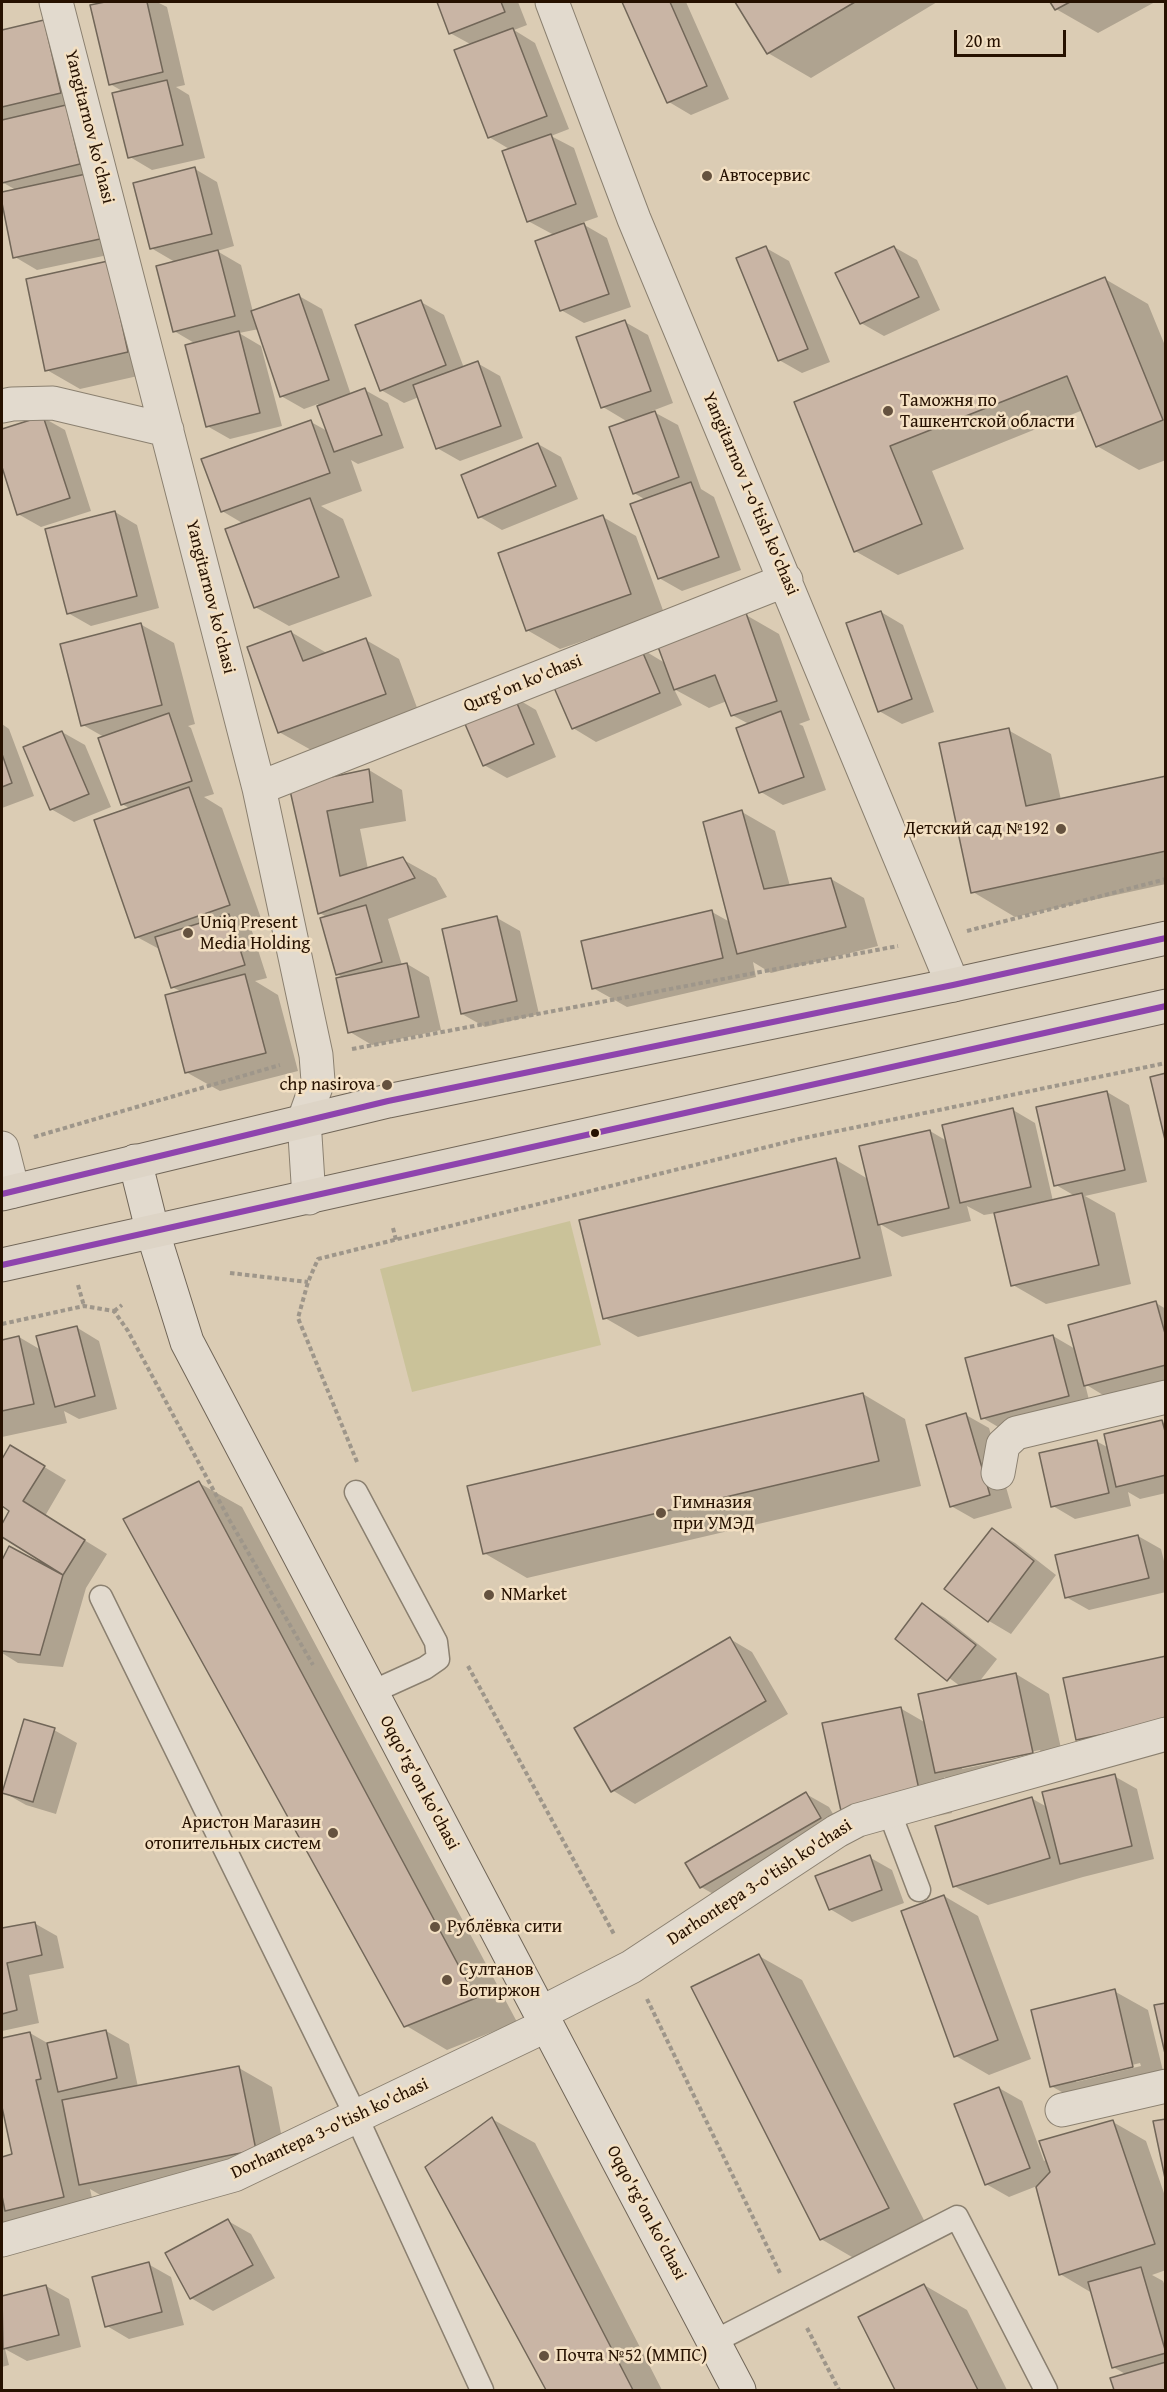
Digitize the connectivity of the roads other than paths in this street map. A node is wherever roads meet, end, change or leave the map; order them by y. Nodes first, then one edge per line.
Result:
1 (56, 2) edge
2 (552, 2) edge
3 (2, 406) edge
4 (167, 430) junction
5 (786, 580) junction
6 (259, 788) junction
7 (1166, 938) edge
8 (953, 985) junction
9 (1166, 1006) edge
10 (304, 1120) junction
11 (13, 1144) edge
12 (135, 1161) junction
13 (8, 1192) edge
14 (309, 1198) junction
15 (153, 1233) junction
16 (2, 1265) edge
17 (1166, 1397) edge
18 (998, 1473) dead end
19 (356, 1492) dead end
20 (101, 1597) dead end
21 (372, 1692) junction
22 (1166, 1734) edge
23 (889, 1811) junction
24 (919, 1890) dead end
25 (544, 2019) junction
26 (1166, 2086) edge
27 (1062, 2110) dead end
28 (357, 2118) junction
29 (2, 2240) edge
30 (713, 2342) junction
31 (482, 2391) edge
32 (739, 2391) edge
33 (1046, 2391) edge

1 - 4 street, Yangitarnov ko'chasi
2 - 5 street, Yangitarnov 1-o'tish ko'chasi
3 - 4 street
4 - 6 street, Yangitarnov ko'chasi
5 - 6 street, Qurg'on ko'chasi
5 - 8 street, Yangitarnov 1-o'tish ko'chasi
6 - 10 street, Yangitarnov ko'chasi
7 - 8 highway
8 - 10 highway
9 - 14 highway
10 - 12 highway
10 - 14 street, Yangitarnov ko'chasi
11 - 13 street
12 - 13 highway
12 - 15 street, Oqqo'rg'on ko'chasi
14 - 15 highway
15 - 16 highway
15 - 21 street, Oqqo'rg'on ko'chasi
17 - 18 street
19 - 21 lane
20 - 28 lane
21 - 25 street, Oqqo'rg'on ko'chasi
22 - 23 street, Darhontepa 3-o'tish ko'chasi
23 - 24 lane
23 - 25 street, Darhontepa 3-o'tish ko'chasi
25 - 28 street, Dorhantepa 3-o'tish ko'chasi
25 - 30 street, Oqqo'rg'on ko'chasi
26 - 27 street
28 - 29 street, Dorhantepa 3-o'tish ko'chasi
28 - 31 lane
30 - 32 street, Oqqo'rg'on ko'chasi
30 - 33 lane

